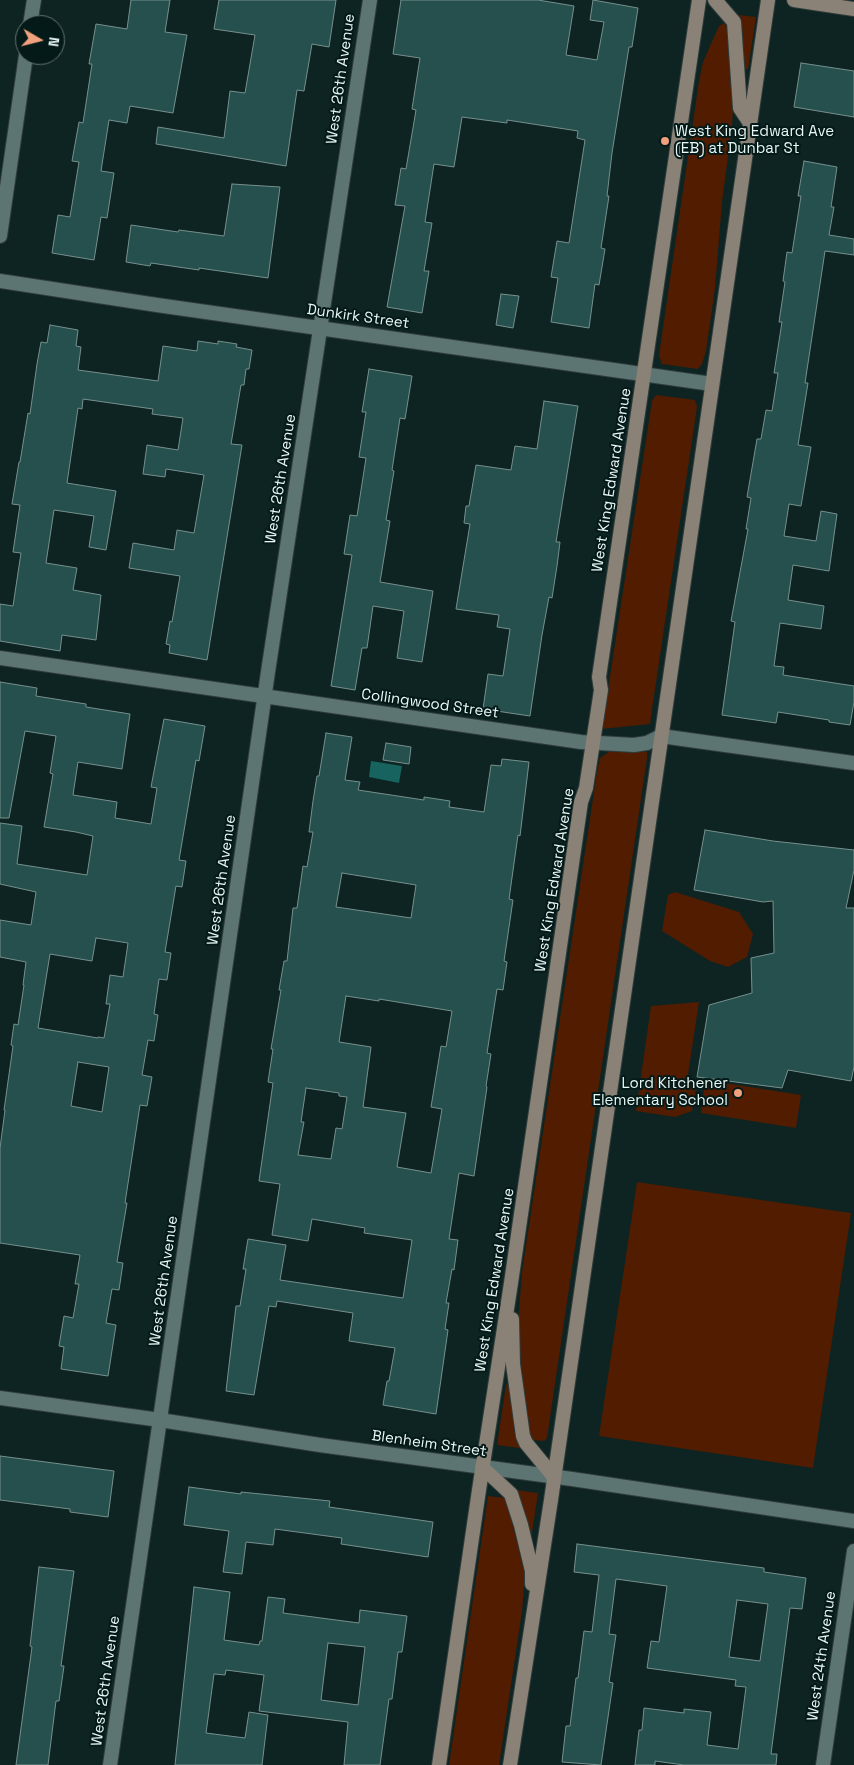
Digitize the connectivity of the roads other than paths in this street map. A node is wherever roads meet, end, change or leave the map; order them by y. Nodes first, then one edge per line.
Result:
1 (34, 0) edge
2 (370, 0) edge
3 (700, 0) edge
4 (715, 0) edge
5 (768, 0) edge
6 (794, 0) edge
7 (854, 9) edge
8 (32, 15) edge
9 (25, 65) edge
10 (750, 123) junction
11 (0, 236) edge
12 (0, 282) edge
13 (321, 328) junction
14 (644, 374) junction
15 (712, 384) junction
16 (0, 658) edge
17 (264, 696) junction
18 (661, 736) junction
19 (593, 743) junction
20 (854, 763) edge
21 (511, 1283) junction
22 (0, 1398) edge
23 (160, 1420) junction
24 (482, 1467) junction
25 (554, 1477) junction
26 (854, 1521) edge
27 (854, 1551) edge
28 (533, 1610) junction
29 (110, 1765) edge
30 (439, 1765) edge
31 (510, 1765) edge
32 (823, 1765) edge

1 - 8 street
2 - 13 street, West 26th Avenue
3 - 14 main road, West King Edward Avenue
4 - 10 main road
5 - 10 main road
6 - 7 main road
9 - 11 street
10 - 15 main road
12 - 13 street, Dunkirk Street
13 - 14 street, Dunkirk Street
13 - 17 street, West 26th Avenue
14 - 15 street, Dunkirk Street
14 - 19 main road, West King Edward Avenue
15 - 18 main road
16 - 17 street, Collingwood Street
17 - 19 street, Collingwood Street
17 - 23 street, West 26th Avenue
18 - 19 street, Collingwood Street
18 - 20 street, Collingwood Street
18 - 25 main road
19 - 21 main road, West King Edward Avenue
21 - 24 main road, West King Edward Avenue
21 - 25 main road
22 - 23 street, Blenheim Street
23 - 24 street, Blenheim Street
23 - 29 street, West 26th Avenue
24 - 25 street, Blenheim Street
24 - 28 main road
24 - 30 main road, West King Edward Avenue
25 - 26 street, Blenheim Street
25 - 28 main road
27 - 32 street, West 24th Avenue
28 - 31 main road

